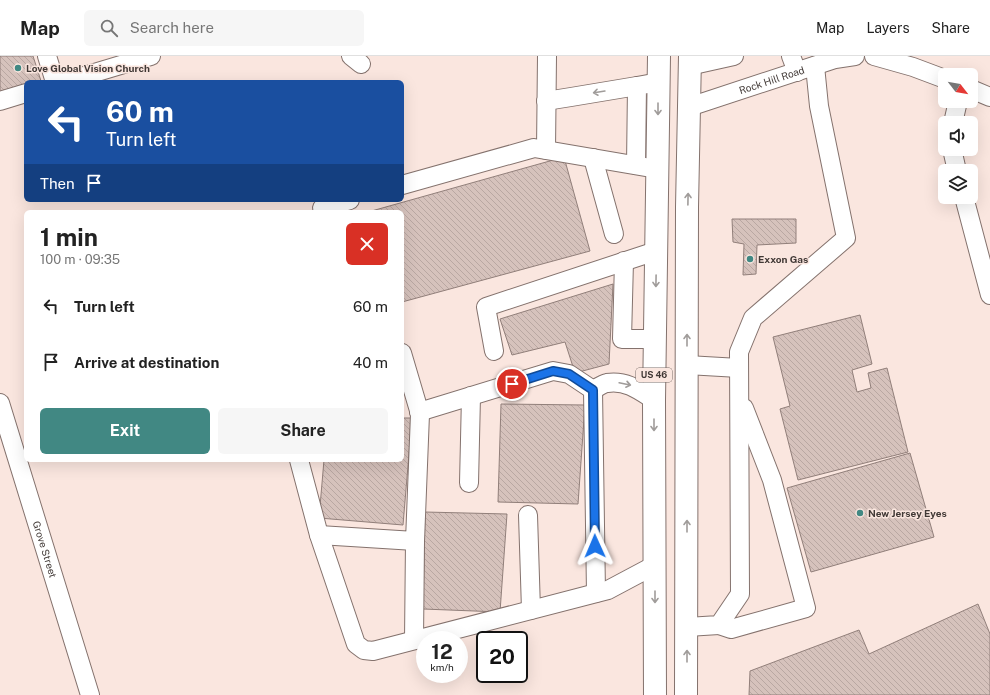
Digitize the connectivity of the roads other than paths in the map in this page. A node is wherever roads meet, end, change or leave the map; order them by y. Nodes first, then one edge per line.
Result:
1 (47, 56) edge
2 (151, 56) edge
3 (547, 56) edge
4 (659, 56) edge
5 (855, 56) edge
6 (874, 56) edge
7 (729, 57) edge
8 (690, 61) edge
9 (916, 62) edge
10 (794, 64) edge
11 (815, 66) junction
12 (938, 75) edge
13 (54, 80) edge
14 (71, 80) edge
15 (658, 82) junction
16 (637, 86) junction
17 (978, 92) edge
18 (24, 94) edge
19 (990, 97) edge
20 (0, 101) edge
21 (546, 101) junction
22 (689, 107) junction
23 (546, 150) junction
24 (593, 158) junction
25 (636, 165) junction
26 (657, 169) junction
27 (404, 184) edge
28 (343, 202) edge
29 (966, 204) edge
30 (322, 208) dead end
31 (614, 234) dead end
32 (656, 251) junction
33 (624, 261) junction
34 (990, 295) edge
35 (655, 339) junction
36 (494, 351) dead end
37 (404, 360) edge
38 (687, 365) junction
39 (740, 368) junction
40 (593, 390) junction
41 (470, 396) junction
42 (740, 398) junction
43 (654, 400) junction
44 (0, 403) edge
45 (419, 412) junction
46 (300, 462) edge
47 (469, 483) dead end
48 (528, 515) dead end
49 (319, 535) junction
50 (415, 540) junction
51 (655, 565) junction
52 (596, 593) junction
53 (531, 610) junction
54 (719, 626) junction
55 (687, 627) junction
56 (414, 640) junction
57 (90, 695) edge
58 (655, 695) edge
59 (686, 695) edge

1 - 13 street
2 - 14 street
3 - 21 street
4 - 15 highway, US 46
5 - 11 street, Rock Hill Road
6 - 9 street
7 - 8 street
8 - 22 highway
9 - 12 street
10 - 11 street, Rock Hill Road
10 - 22 street, Rock Hill Road
11 - 39 street
15 - 16 street
15 -> 26 highway, US 46
16 -> 21 street
16 - 25 street
17 - 19 street
18 - 20 street
21 - 23 street
38 -> 22 highway
23 - 24 street
23 - 27 street
24 - 25 street
24 - 31 street
25 - 26 street
26 - 32 highway, US 46
28 - 30 street
29 - 34 street
32 - 33 street
32 -> 35 highway, US 46
33 - 35 street
33 - 36 street
35 - 43 highway, US 46
37 - 45 street
38 - 39 street
55 -> 38 highway
39 - 42 street
40 - 41 street
40 -> 43 street
40 - 52 street
41 - 45 street
41 - 47 street
42 - 54 street
42 - 54 street
43 -> 51 highway, US 46
44 - 57 street, Grove Street
45 - 50 street
46 - 49 street
48 - 53 street
49 - 50 street
49 - 56 street
50 - 56 street
51 - 52 street
51 -> 58 highway, US 46
52 - 53 street
53 - 56 street
54 - 55 street
59 -> 55 highway

